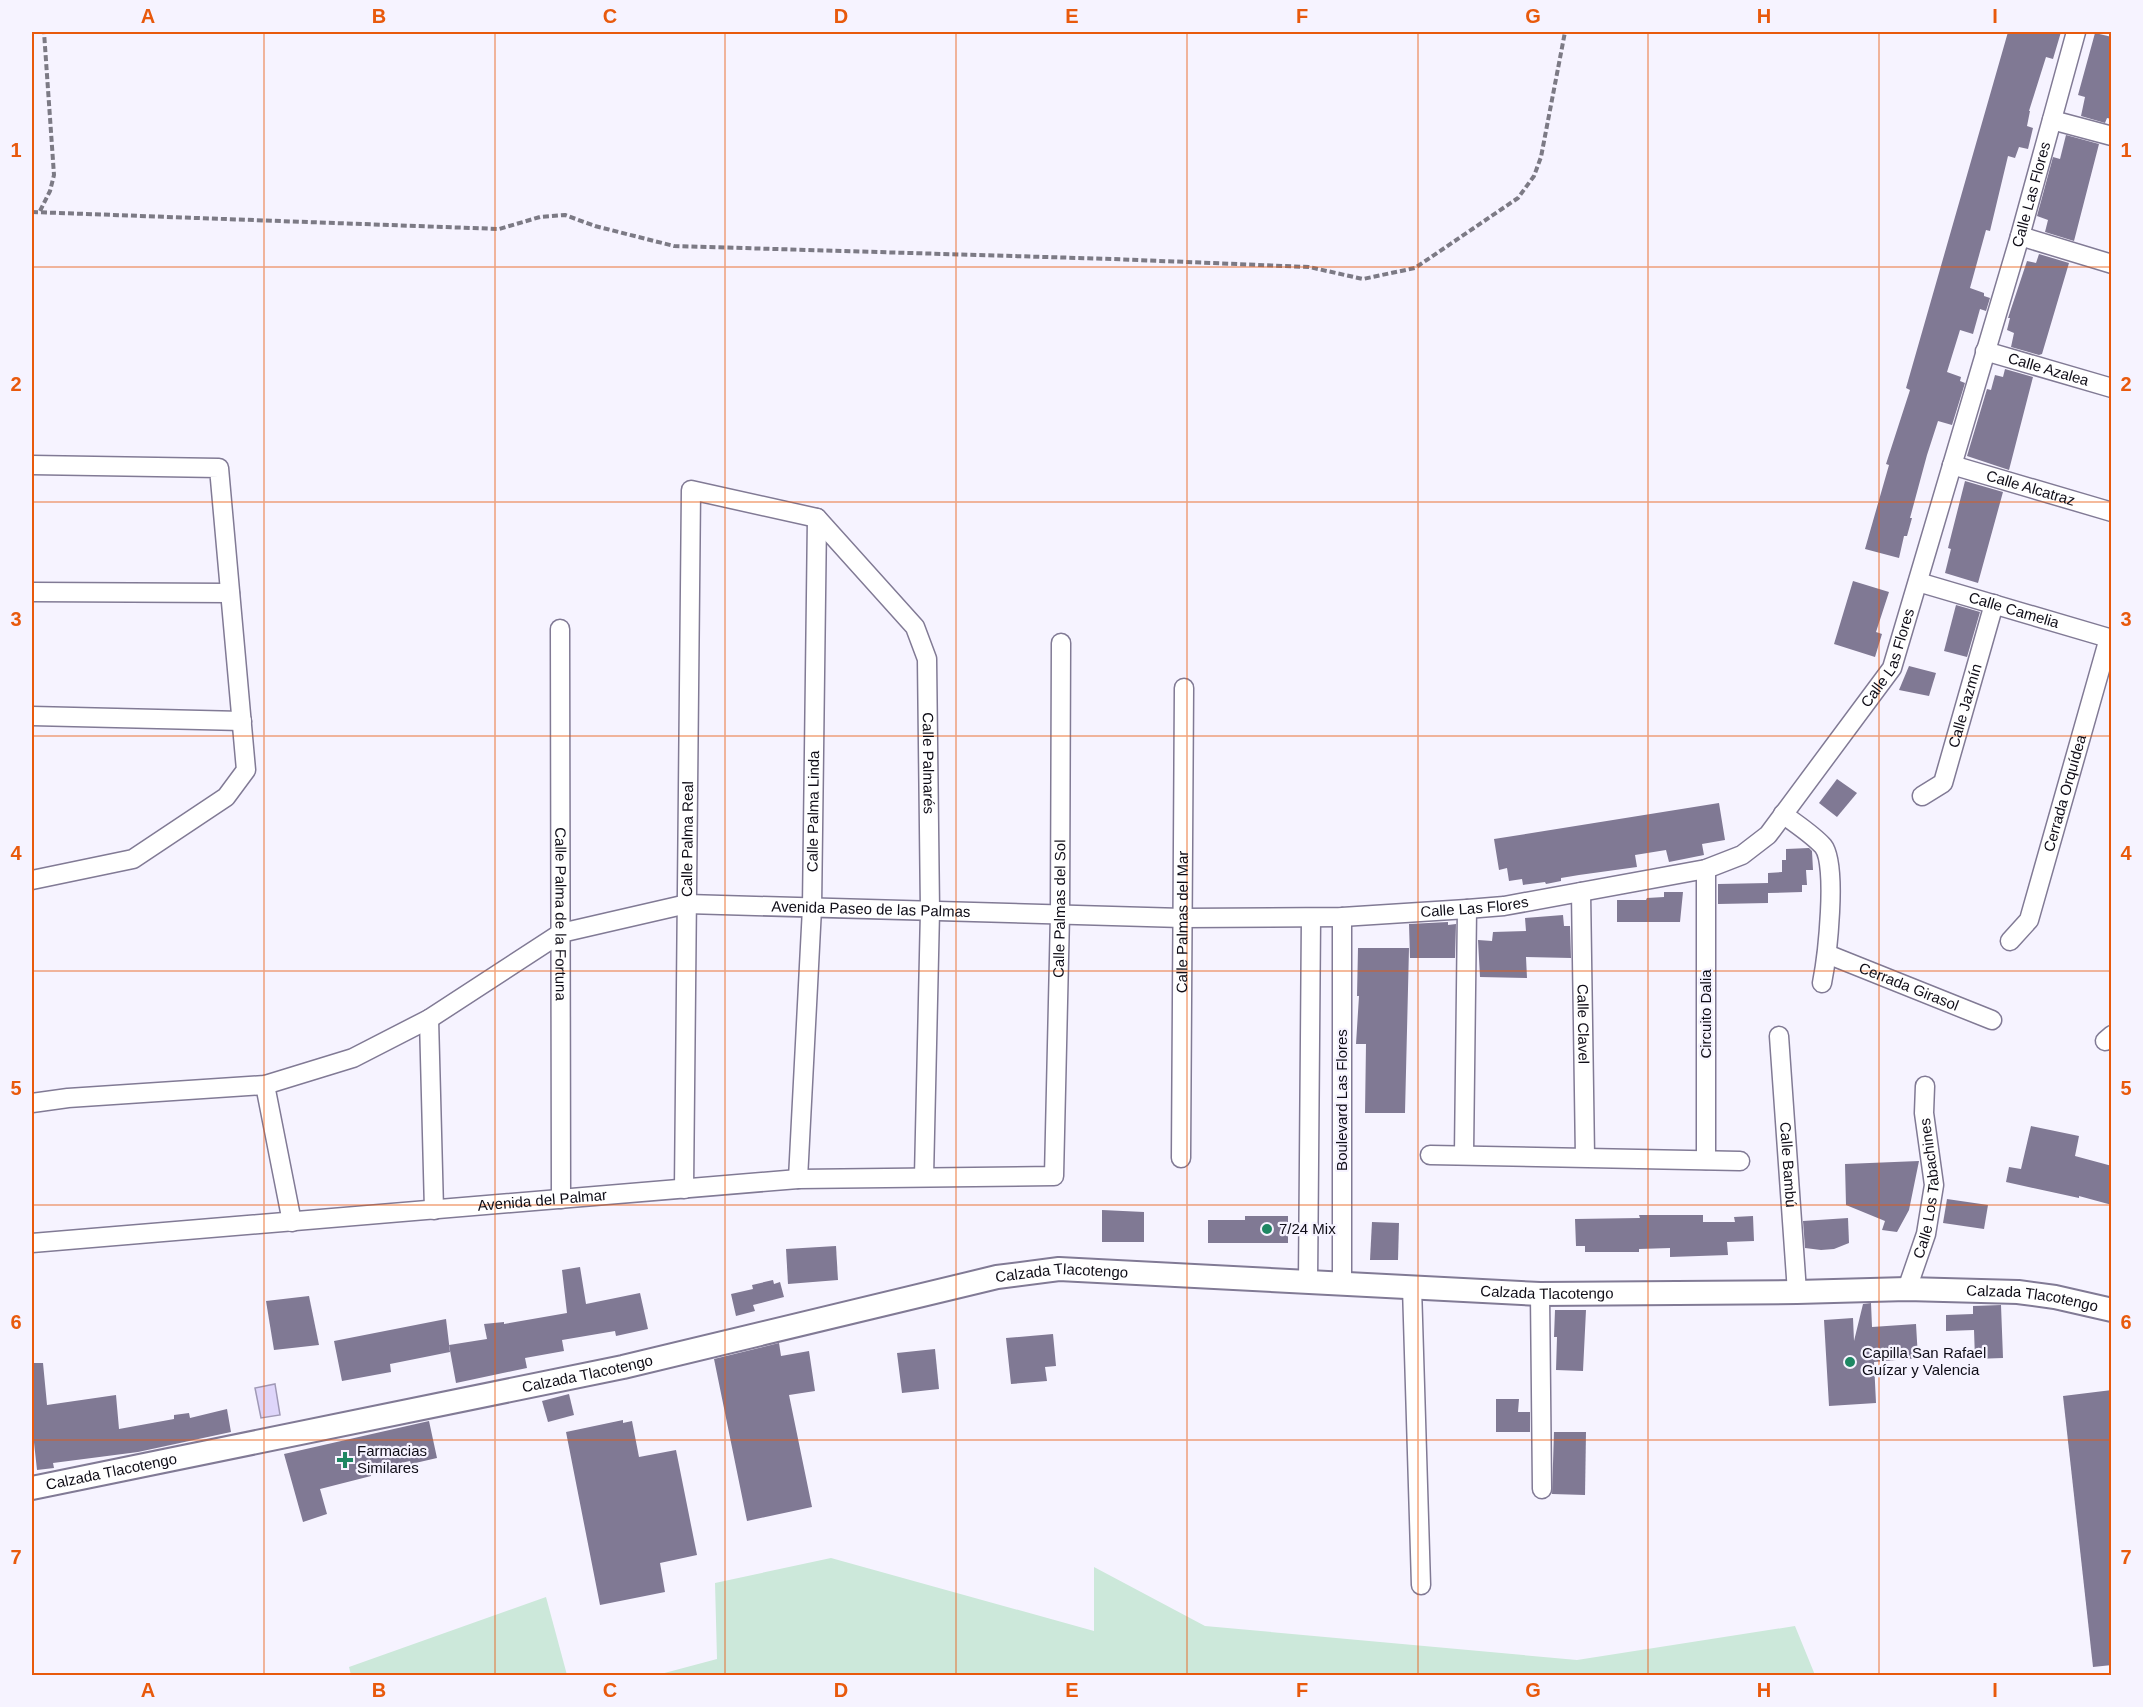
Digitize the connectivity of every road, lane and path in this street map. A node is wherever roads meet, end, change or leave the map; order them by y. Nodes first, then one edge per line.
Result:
1 (44, 32) edge
2 (1565, 32) edge
3 (2076, 32) edge
4 (2052, 120) junction
5 (2112, 136) edge
6 (32, 212) edge
7 (40, 212) junction
8 (2020, 236) junction
9 (2112, 264) edge
10 (1985, 351) junction
11 (2112, 388) edge
12 (32, 465) edge
13 (1952, 465) junction
14 (2112, 512) edge
15 (817, 518) junction
16 (1918, 582) junction
17 (32, 592) edge
18 (230, 593) junction
19 (1994, 604) junction
20 (560, 629) dead end
21 (2110, 638) edge
22 (1061, 643) dead end
23 (1185, 688) dead end
24 (32, 717) edge
25 (242, 721) junction
26 (1922, 796) dead end
27 (1784, 814) junction
28 (1706, 869) junction
29 (32, 880) edge
30 (1581, 892) junction
31 (687, 904) junction
32 (812, 908) junction
33 (1467, 909) junction
34 (930, 911) junction
35 (1060, 915) junction
36 (1342, 917) junction
37 (1182, 918) junction
38 (1311, 918) junction
39 (561, 933) junction
40 (2010, 940) dead end
41 (1827, 954) junction
42 (1822, 983) dead end
43 (429, 1019) junction
44 (1992, 1020) dead end
45 (1779, 1036) dead end
46 (265, 1085) junction
47 (1925, 1086) dead end
48 (32, 1103) edge
49 (1464, 1154) junction
50 (1430, 1155) dead end
51 (1585, 1157) junction
52 (1181, 1158) dead end
53 (1706, 1160) junction
54 (1740, 1161) dead end
55 (1054, 1176) joint
56 (924, 1177) junction
57 (798, 1179) junction
58 (684, 1189) junction
59 (561, 1199) junction
60 (434, 1210) junction
61 (292, 1222) junction
62 (32, 1243) edge
63 (1308, 1282) junction
64 (1342, 1283) junction
65 (1412, 1287) junction
66 (1906, 1289) junction
67 (1797, 1292) junction
68 (1540, 1294) junction
69 (2112, 1310) edge
70 (32, 1484) edge
71 (1542, 1490) dead end
72 (1421, 1585) dead end

1 - 7 path
2 - 7 path
3 - 4 street, Calle Las Flores
4 - 5 street
4 - 8 street, Calle Las Flores
6 - 7 path
8 - 9 street
8 - 10 street, Calle Las Flores
10 - 11 street, Calle Azalea
10 - 13 street, Calle Las Flores
12 - 18 street
13 - 14 street, Calle Alcatraz
13 - 16 street, Calle Las Flores
15 - 31 street, Calle Palma Real
15 - 32 street, Calle Palma Linda
15 - 34 street, Calle Palmarés
16 - 19 street, Calle Camelia
16 - 27 street, Calle Las Flores
17 - 18 street
18 - 25 street
19 - 21 street, Calle Camelia
19 - 26 street, Calle Jazmín
20 - 39 street, Calle Palma de la Fortuna
21 - 40 street, Cerrada Orquídea
22 - 35 street, Calle Palmas del Sol
23 - 37 street, Calle Palmas del Mar
24 - 25 street
25 - 29 street
27 - 28 street, Calle Las Flores
27 - 41 street
28 - 30 street, Calle Las Flores
28 - 53 street, Circuito Dalia
30 - 33 street, Calle Las Flores
30 - 51 street, Calle Clavel
31 - 32 street, Avenida Paseo de las Palmas
31 - 39 street, Avenida Paseo de las Palmas
31 - 58 street, Calle Palma Real
32 - 34 street, Avenida Paseo de las Palmas
32 - 57 street, Calle Palma Linda
33 - 36 street, Calle Las Flores
33 - 49 street
34 - 35 street, Avenida Paseo de las Palmas
34 - 56 street, Calle Palmarés
35 - 37 street, Avenida Paseo de las Palmas
35 - 55 street, Calle Palmas del Sol
36 - 38 street, Avenida Paseo de las Palmas
36 - 64 street, Boulevard Las Flores
37 - 38 street, Avenida Paseo de las Palmas
37 - 52 street, Calle Palmas del Mar
38 - 63 street
39 - 43 street, Avenida Paseo de las Palmas
39 - 59 street, Calle Palma de la Fortuna
41 - 42 street
41 - 44 street, Cerrada Girasol
43 - 46 street, Avenida Paseo de las Palmas
43 - 60 street
45 - 67 street, Calle Bambú
46 - 48 street, Avenida Paseo de las Palmas
46 - 61 street
47 - 66 street, Calle Los Tabachines
49 - 50 street
49 - 51 street
51 - 53 street
53 - 54 street
55 - 56 street, Avenida del Palmar
56 - 57 street, Avenida del Palmar
57 - 58 street, Avenida del Palmar
58 - 59 street, Avenida del Palmar
59 - 60 street, Avenida del Palmar
60 - 61 street, Avenida del Palmar
61 - 62 street, Avenida del Palmar
63 - 64 street, Calzada Tlacotengo
63 - 70 street, Calzada Tlacotengo
64 - 65 street, Calzada Tlacotengo
65 - 68 street, Calzada Tlacotengo
65 - 72 street
66 - 67 street, Calzada Tlacotengo
66 - 69 street, Calzada Tlacotengo
67 - 68 street, Calzada Tlacotengo
68 - 71 street

